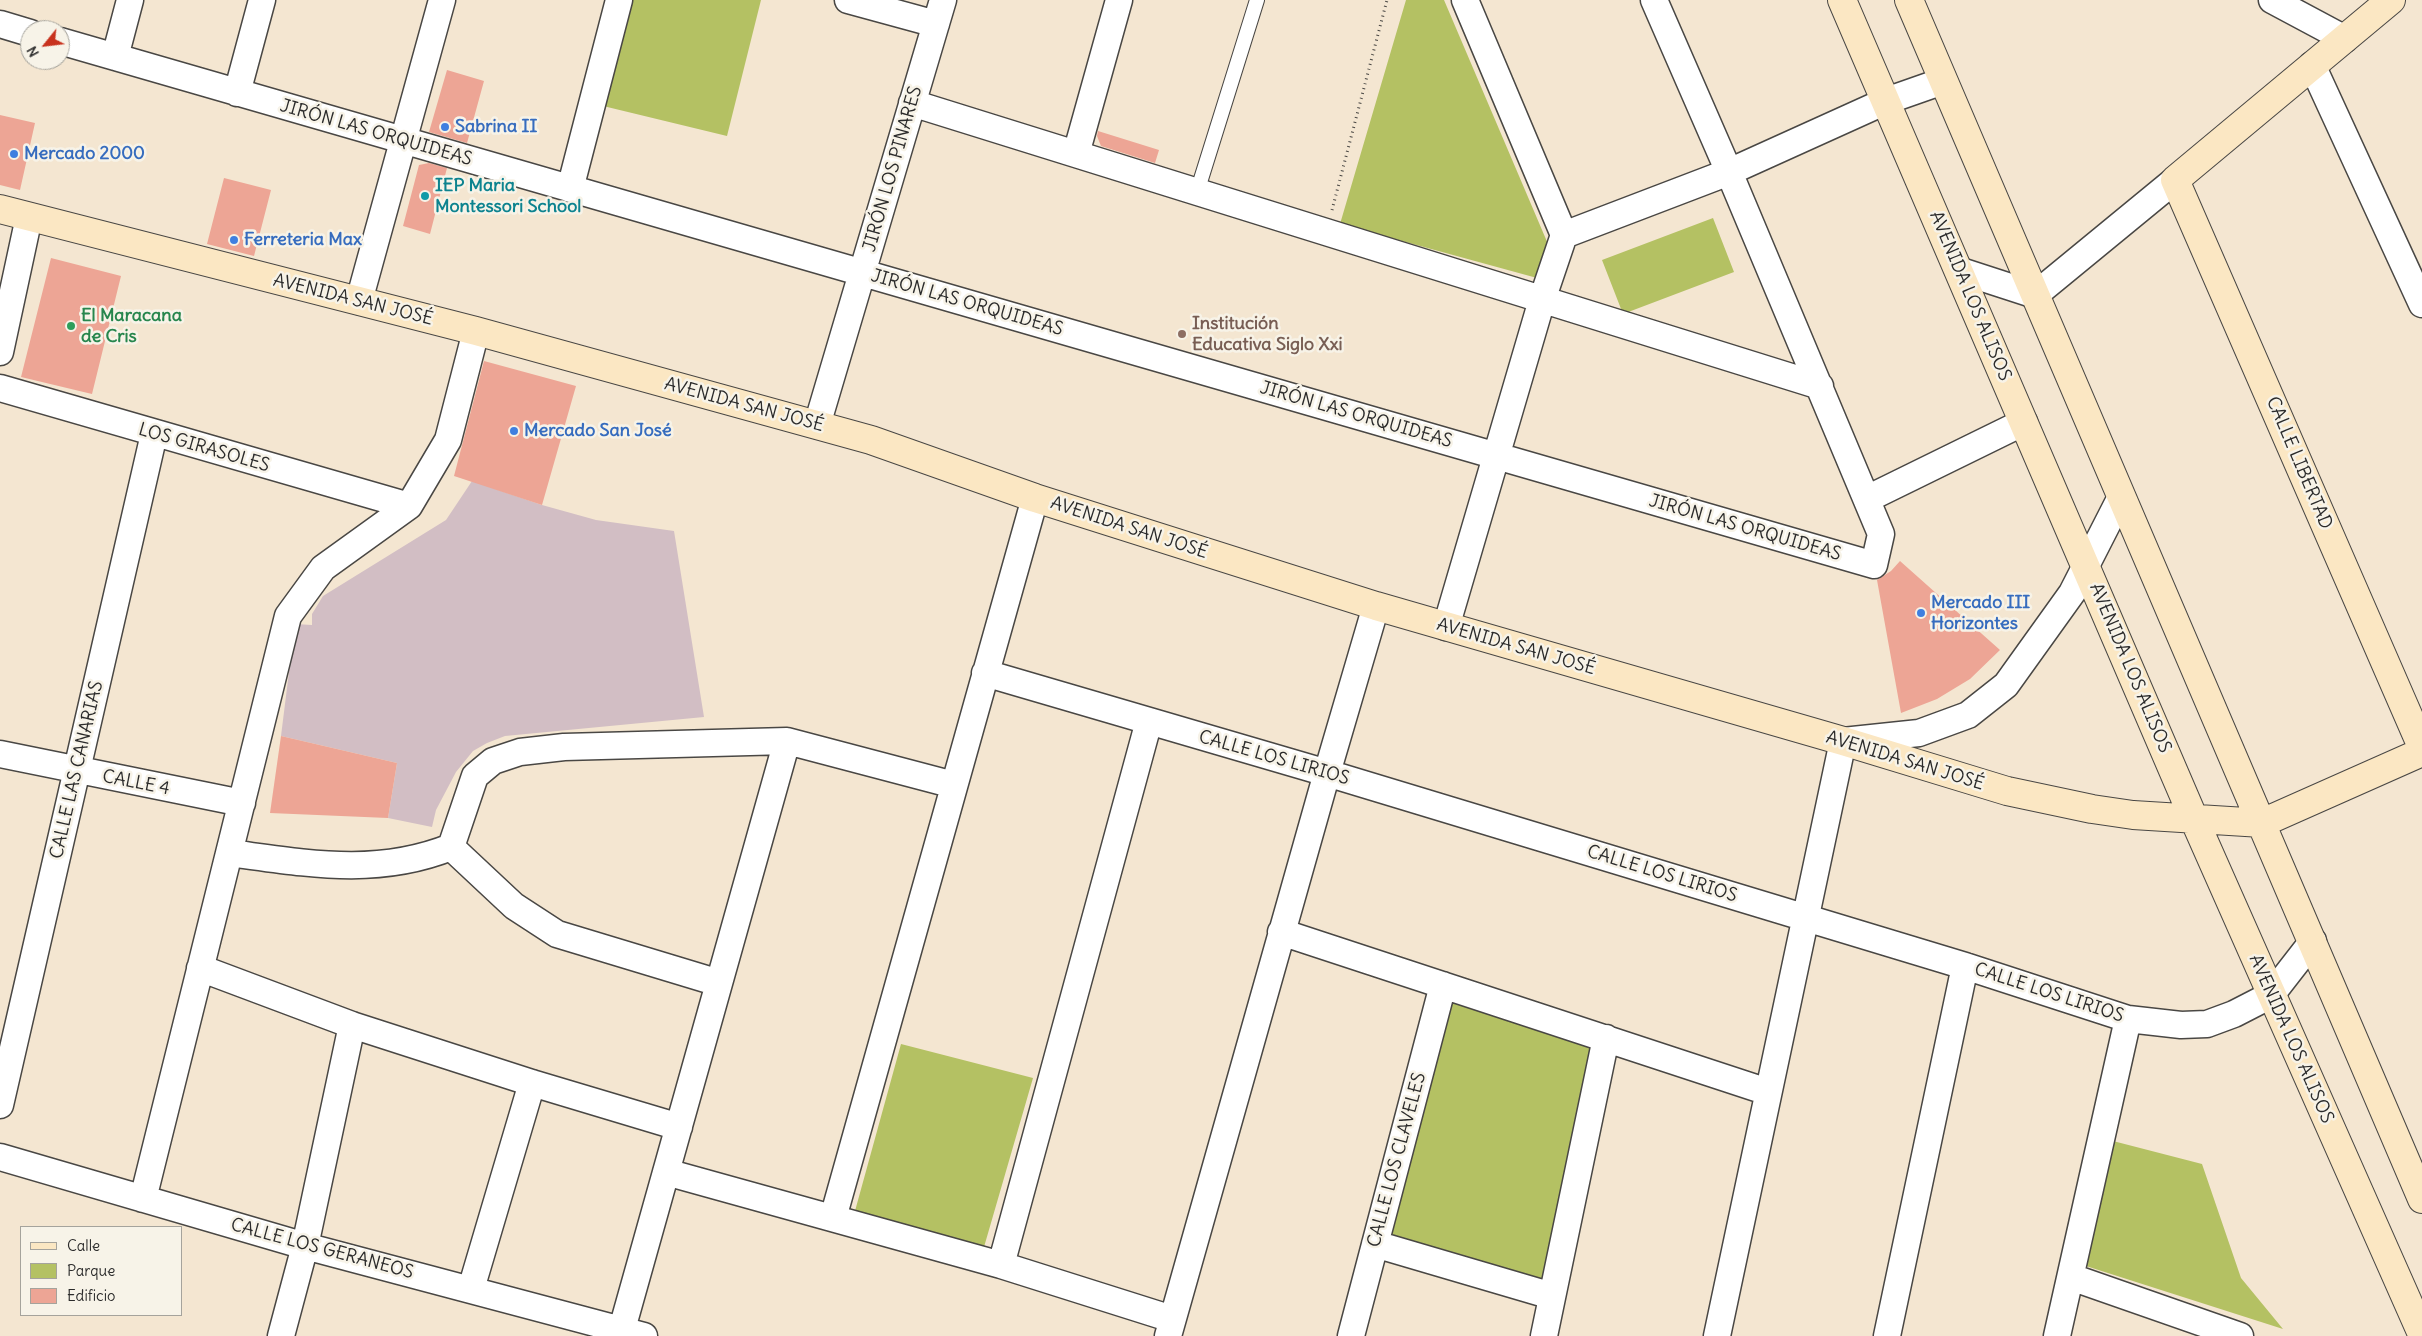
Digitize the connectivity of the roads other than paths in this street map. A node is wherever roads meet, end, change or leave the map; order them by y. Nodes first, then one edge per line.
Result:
1 (130, 0) edge
2 (262, 0) edge
3 (442, 0) edge
4 (619, 0) edge
5 (848, 0) edge
6 (1119, 0) edge
7 (1257, 0) edge
8 (1465, 0) edge
9 (1654, 0) edge
10 (1842, 0) edge
11 (1909, 0) edge
12 (2272, 0) edge
13 (2391, 0) edge
14 (939, 12) edge
15 (0, 24) edge
16 (20, 30) edge
17 (2345, 39) junction
18 (70, 44) edge
19 (115, 57) junction
20 (2312, 66) junction
21 (1943, 81) junction
22 (237, 93) junction
23 (1886, 101) junction
24 (912, 103) junction
25 (404, 141) junction
26 (1076, 154) junction
27 (1729, 172) junction
28 (2175, 180) junction
29 (570, 189) junction
30 (1197, 192) junction
31 (0, 210) edge
32 (28, 217) junction
33 (1564, 235) junction
34 (1958, 270) junction
35 (862, 273) junction
36 (2035, 296) junction
37 (1542, 300) junction
38 (359, 301) junction
39 (2422, 304) edge
40 (476, 331) junction
41 (0, 352) edge
42 (1820, 386) junction
43 (0, 388) edge
44 (2024, 422) junction
45 (817, 425) junction
46 (154, 434) junction
47 (1496, 456) junction
48 (2121, 497) junction
49 (1035, 498) junction
50 (1867, 499) junction
51 (409, 506) junction
52 (2086, 565) junction
53 (1376, 606) junction
54 (1446, 627) junction
55 (985, 673) junction
56 (1149, 721) junction
57 (787, 741) junction
58 (1843, 741) junction
59 (2422, 747) edge
60 (2422, 752) edge
61 (0, 754) edge
62 (76, 771) junction
63 (1327, 773) junction
64 (954, 785) junction
65 (242, 803) junction
66 (2194, 819) junction
67 (2262, 823) junction
68 (451, 847) junction
69 (229, 853) junction
70 (1805, 918) junction
71 (1281, 932) junction
72 (2312, 941) junction
73 (1965, 966) junction
74 (200, 968) junction
75 (719, 983) junction
76 (1443, 985) junction
77 (2271, 995) junction
78 (2128, 1019) junction
79 (352, 1025) junction
80 (1606, 1038) junction
81 (532, 1083) junction
82 (1768, 1092) junction
83 (0, 1105) edge
84 (679, 1127) junction
85 (0, 1157) edge
86 (666, 1172) junction
87 (143, 1199) junction
88 (2422, 1199) edge
89 (833, 1218) junction
90 (1375, 1244) junction
91 (305, 1246) junction
92 (1001, 1265) junction
93 (2070, 1277) junction
94 (471, 1289) junction
95 (1552, 1296) junction
96 (1170, 1327) edge
97 (633, 1332) edge
98 (2422, 1334) edge
99 (280, 1336) edge
100 (1351, 1336) edge
101 (1544, 1336) edge
102 (1717, 1336) edge
103 (1887, 1336) edge
104 (2057, 1336) edge
105 (2240, 1336) edge

1 - 19 street
2 - 22 street
3 - 25 street
4 - 29 street
5 - 14 street
6 - 26 street
7 - 30 lane
8 - 33 street
9 - 27 street
10 - 23 street, AVENIDA LOS ALISOS
11 - 21 street
12 - 17 street
13 - 17 street
14 - 24 street, JIRÓN LOS PINARES
15 - 16 street
17 - 20 street
18 - 19 street, JIRÓN LAS ORQUIDEAS
19 - 22 street, JIRÓN LAS ORQUIDEAS
20 - 28 street
20 - 39 street
21 - 23 street
21 - 36 street
22 - 25 street, JIRÓN LAS ORQUIDEAS
23 - 27 street
23 - 34 street, AVENIDA LOS ALISOS
24 - 26 street
24 - 35 street, JIRÓN LOS PINARES
25 - 29 street, JIRÓN LAS ORQUIDEAS
25 - 38 street
26 - 30 street
27 - 33 street
27 - 42 street
28 - 36 street
28 - 59 street, CALLE LIBERTAD
29 - 35 street, JIRÓN LAS ORQUIDEAS
30 - 37 street
31 - 32 street, AVENIDA SAN JOSÉ
32 - 38 street, AVENIDA SAN JOSÉ
32 - 41 street
33 - 37 street
34 - 36 street
34 - 44 street, AVENIDA LOS ALISOS
35 - 45 street, JIRÓN LOS PINARES
35 - 47 street, JIRÓN LAS ORQUIDEAS
36 - 48 street
37 - 42 street
37 - 47 street
38 - 40 street, AVENIDA SAN JOSÉ
40 - 45 street, AVENIDA SAN JOSÉ
40 - 51 street
42 - 50 street
43 - 46 street, LOS GIRASOLES
44 - 50 street
44 - 52 street, AVENIDA LOS ALISOS
45 - 49 street, AVENIDA SAN JOSÉ
46 - 51 street, LOS GIRASOLES
46 - 62 street, CALLE LAS CANARIAS
47 - 50 street, JIRÓN LAS ORQUIDEAS
47 - 54 street
48 - 52 street
48 - 67 street
49 - 53 street, AVENIDA SAN JOSÉ
49 - 55 street
51 - 65 street
52 - 58 street
52 - 66 street, AVENIDA LOS ALISOS
53 - 54 street, AVENIDA SAN JOSÉ
53 - 63 street
54 - 58 street, AVENIDA SAN JOSÉ
55 - 56 street, CALLE LOS LIRIOS
55 - 64 street
56 - 63 street, CALLE LOS LIRIOS
56 - 92 street
57 - 64 street
57 - 68 street
57 - 75 street
58 - 66 street, AVENIDA SAN JOSÉ
58 - 70 street
60 - 67 street
61 - 62 street, CALLE 4
62 - 65 street, CALLE 4
62 - 83 street, CALLE LAS CANARIAS
63 - 70 street, CALLE LOS LIRIOS
63 - 71 street
64 - 89 street
65 - 69 street
66 - 67 street, AVENIDA SAN JOSÉ
66 - 77 street, AVENIDA LOS ALISOS
67 - 72 street
68 - 69 street
68 - 75 street
69 - 74 street
70 - 73 street, CALLE LOS LIRIOS
70 - 82 street
71 - 76 street
71 - 96 street
72 - 77 street, CALLE LOS LIRIOS
72 - 88 street
73 - 78 street, CALLE LOS LIRIOS
73 - 103 street
74 - 79 street
74 - 87 street
75 - 84 street
76 - 80 street
76 - 90 street, CALLE LOS CLAVELES
77 - 78 street, CALLE LOS LIRIOS
77 - 98 street, AVENIDA LOS ALISOS
78 - 93 street
79 - 81 street
79 - 91 street
80 - 82 street
80 - 95 street
81 - 84 street
81 - 94 street
82 - 102 street
84 - 86 street
85 - 87 street, CALLE LOS GERANEOS
86 - 89 street
86 - 97 street
87 - 91 street, CALLE LOS GERANEOS
89 - 92 street
90 - 95 street
90 - 100 street, CALLE LOS CLAVELES
91 - 94 street, CALLE LOS GERANEOS
91 - 99 street
92 - 96 street
93 - 104 street
93 - 105 street
94 - 97 street, CALLE LOS GERANEOS
95 - 101 street

